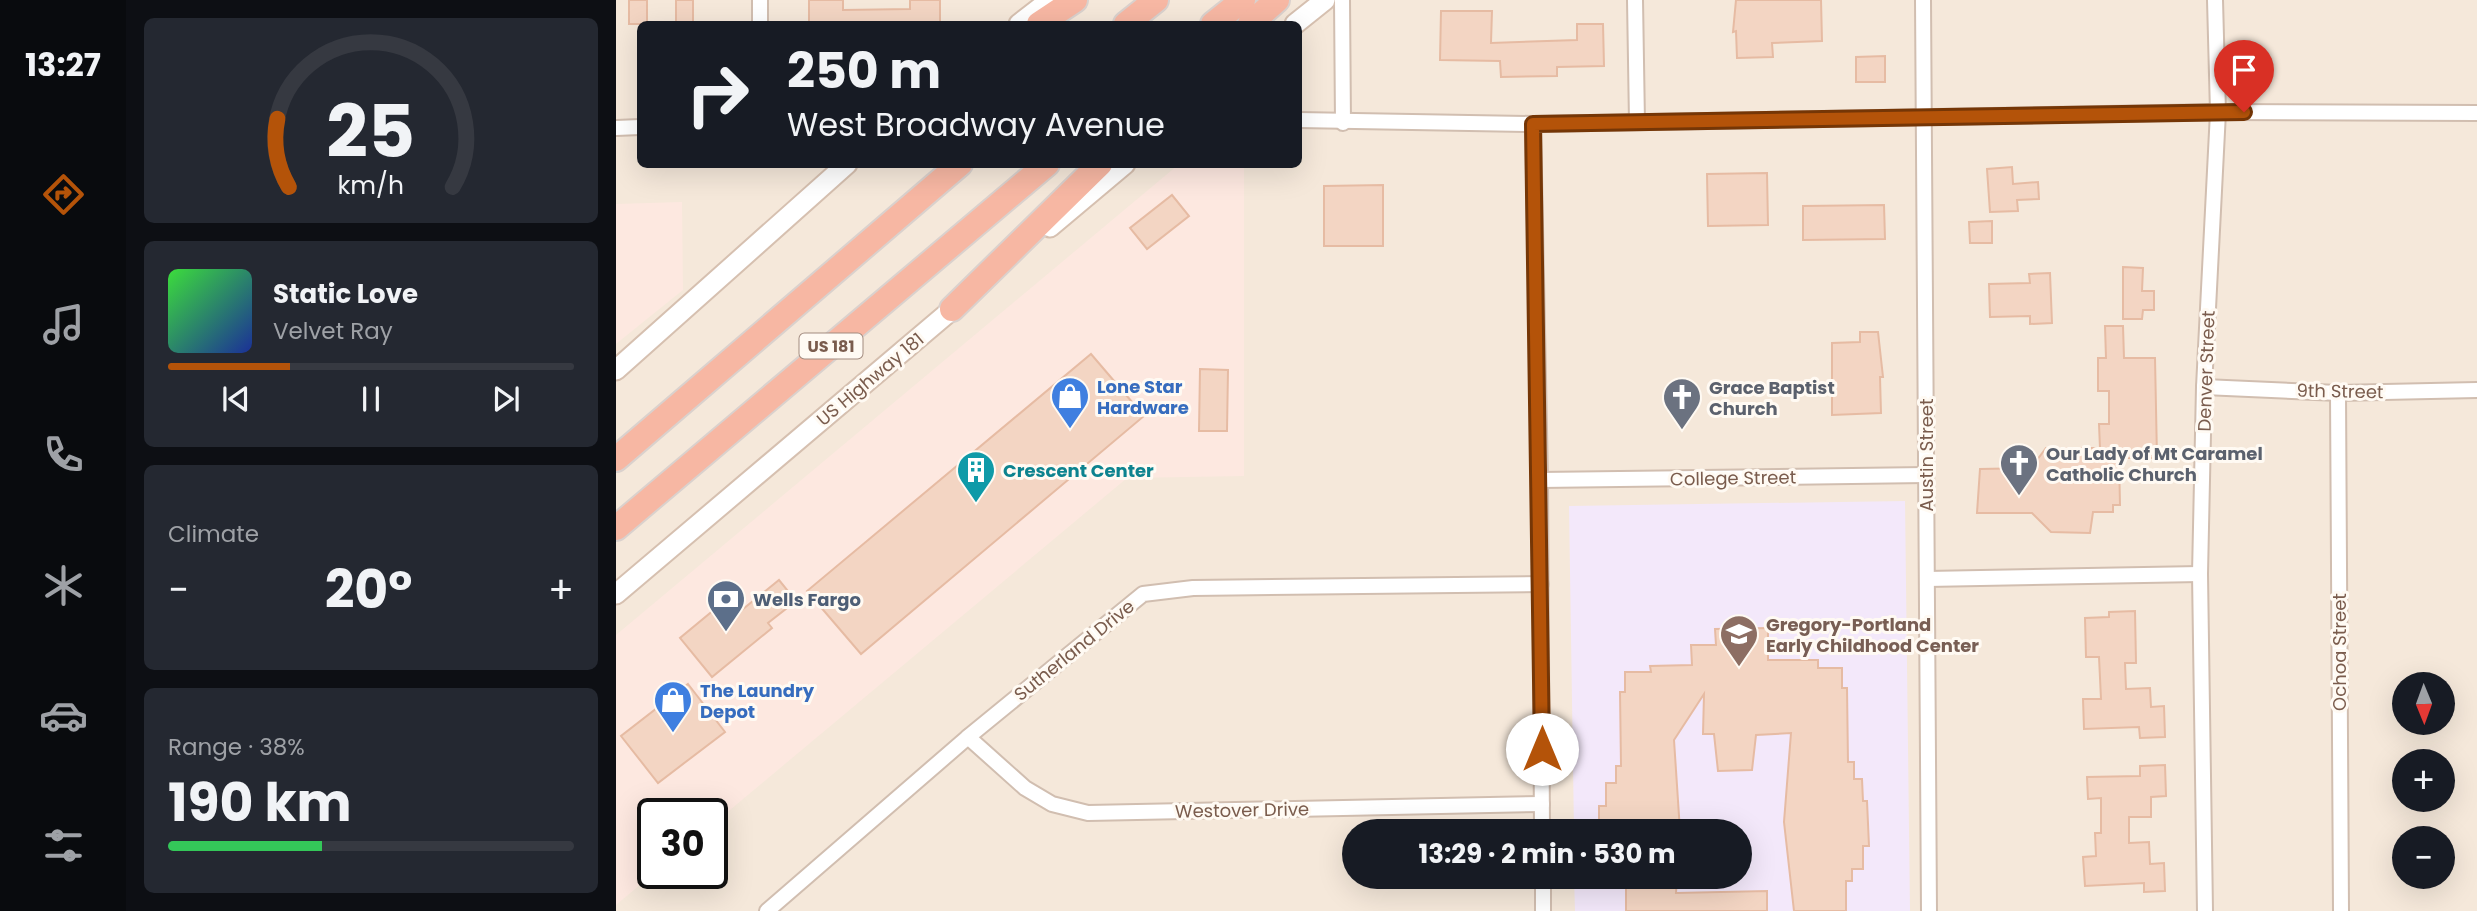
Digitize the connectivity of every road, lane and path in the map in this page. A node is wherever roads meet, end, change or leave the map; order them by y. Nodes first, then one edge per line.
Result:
1 (760, 0) edge
2 (1051, 0) edge
3 (1075, 0) edge
4 (1156, 0) edge
5 (1242, 0) edge
6 (1277, 0) edge
7 (1325, 0) edge
8 (1342, 0) edge
9 (1635, 0) edge
10 (1923, 0) edge
11 (2215, 0) edge
12 (760, 21) edge
13 (1023, 21) edge
14 (1044, 21) edge
15 (1130, 21) edge
16 (1217, 21) edge
17 (1253, 21) edge
18 (1299, 21) edge
19 (2218, 112) junction
20 (2477, 113) edge
21 (1923, 115) junction
22 (1302, 120) edge
23 (1637, 122) junction
24 (1343, 123) junction
25 (1533, 124) junction
26 (637, 127) edge
27 (616, 128) edge
28 (843, 168) edge
29 (955, 168) edge
30 (1042, 168) edge
31 (1096, 168) edge
32 (1120, 168) edge
33 (952, 309) junction
34 (616, 370) edge
35 (2204, 387) junction
36 (2477, 390) edge
37 (2337, 393) junction
38 (616, 458) edge
39 (1926, 475) junction
40 (1540, 480) junction
41 (616, 528) edge
42 (2200, 574) junction
43 (1927, 579) junction
44 (1541, 584) junction
45 (616, 594) edge
46 (968, 737) junction
47 (1542, 804) junction
48 (1542, 819) edge
49 (1542, 889) edge
50 (767, 911) edge
51 (1543, 911) edge
52 (1929, 911) edge
53 (2205, 911) edge
54 (2341, 911) edge

1 - 12 street
2 - 13 main road
3 - 14 highway
4 - 15 highway
5 - 16 highway
6 - 17 highway
7 - 18 main road
8 - 24 street
9 - 23 street
10 - 21 street, Austin Street
11 - 19 street, Denver Street
19 - 20 street
19 - 21 street
19 - 35 street, Denver Street
21 - 23 street
21 - 39 street, Austin Street
22 - 24 street
23 - 25 street
24 - 25 street
25 - 40 street
26 - 27 street
28 - 34 main road
29 - 38 highway, US 181
30 - 41 highway, US 181
31 - 33 highway
32 - 33 main road, US Highway 181
33 - 45 main road, US Highway 181
35 - 37 street, 9th Street
35 - 42 street, Denver Street
36 - 37 street, 9th Street
37 - 54 street, Ochoa Street
39 - 40 street, College Street
39 - 43 street, Austin Street
40 - 44 street
42 - 43 street
42 - 53 street, Denver Street
43 - 52 street, Austin Street
44 - 46 street, Sutherland Drive
44 - 47 street
46 - 47 street, Westover Drive
46 - 50 street, Sutherland Drive
47 - 48 street
49 - 51 street

